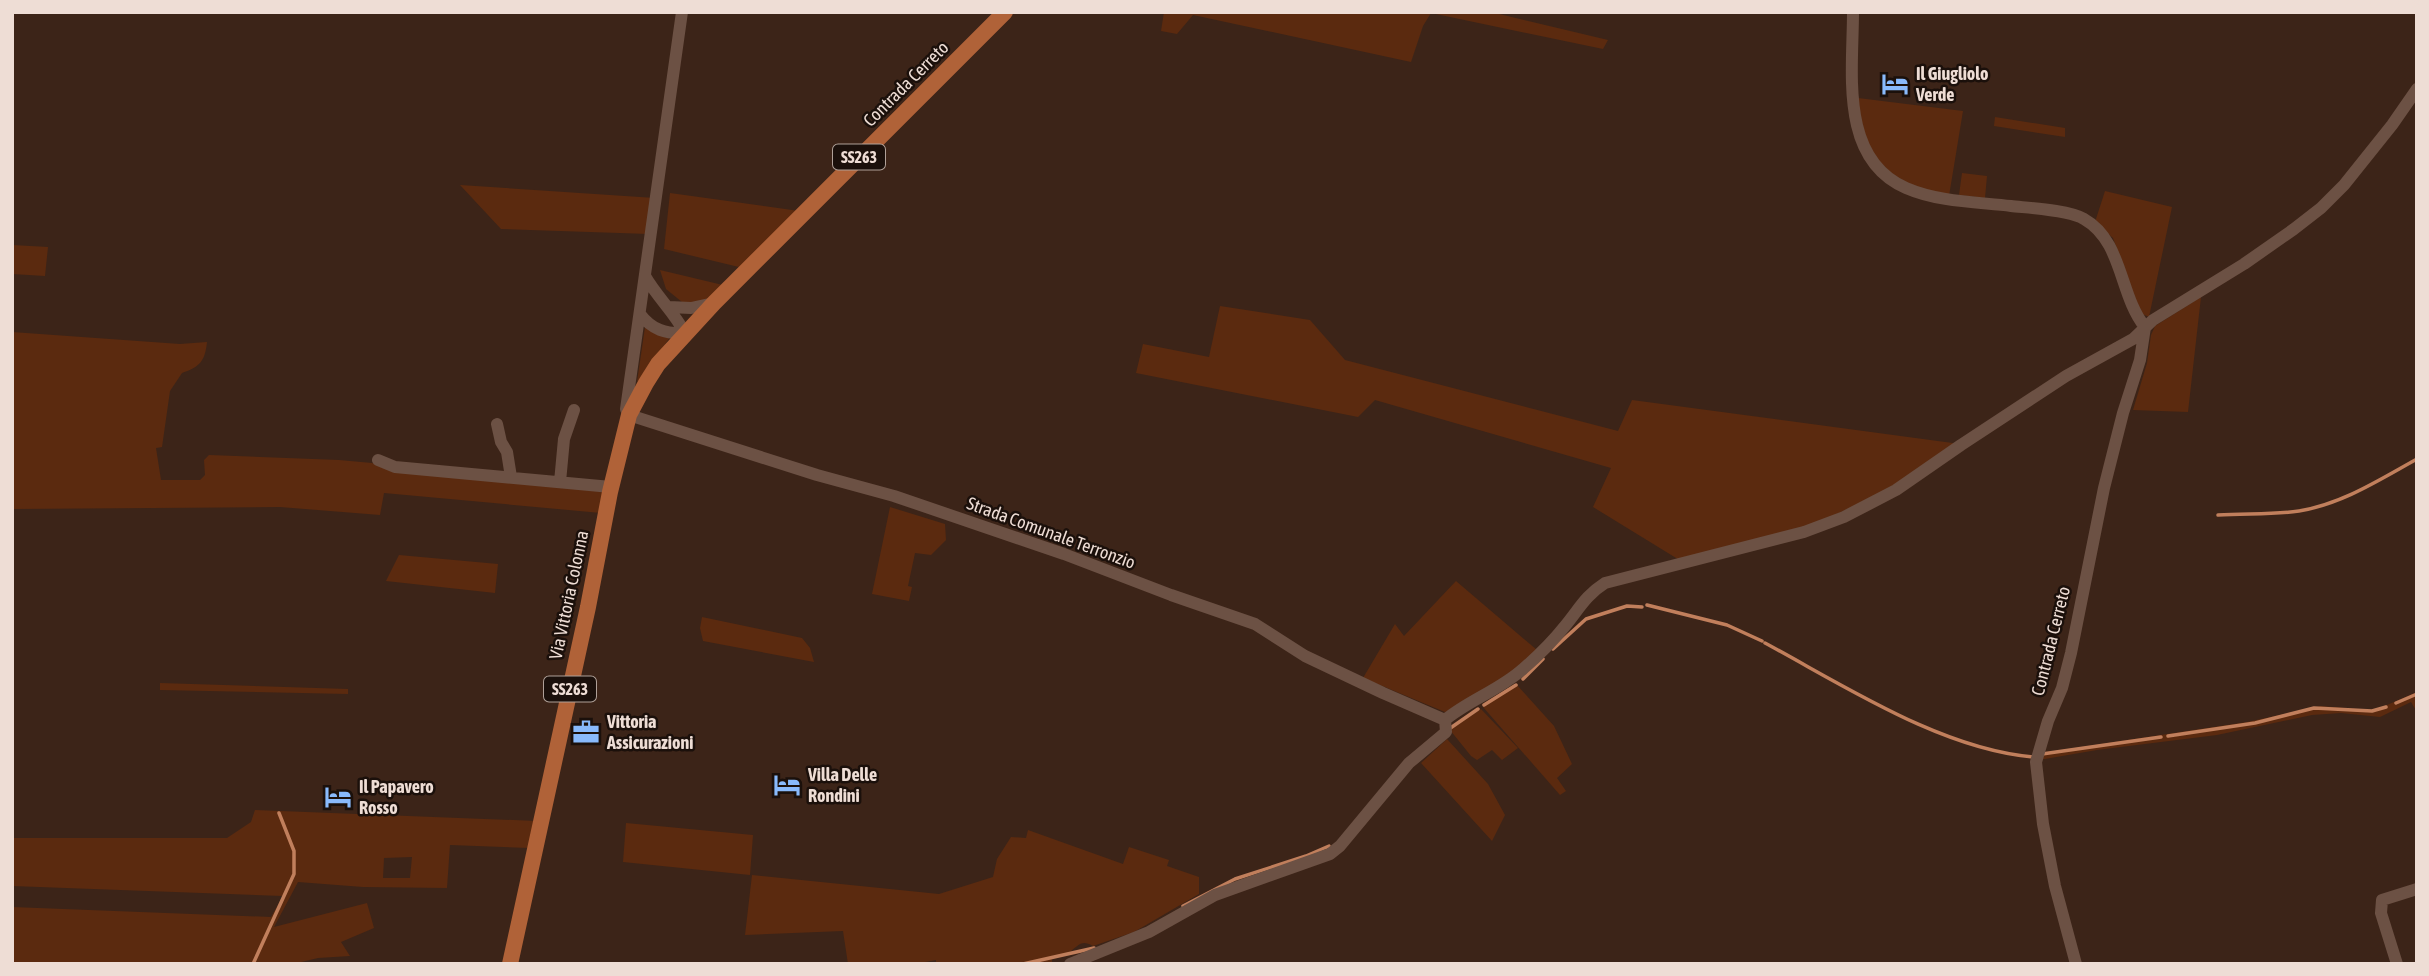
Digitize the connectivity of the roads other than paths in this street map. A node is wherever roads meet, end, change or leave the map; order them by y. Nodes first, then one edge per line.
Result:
1 (682, 12) edge
2 (1005, 12) edge
3 (1853, 12) edge
4 (2417, 89) edge
5 (645, 276) junction
6 (714, 303) junction
7 (669, 307) junction
8 (640, 314) junction
9 (2146, 327) junction
10 (685, 333) junction
11 (574, 410) dead end
12 (629, 415) junction
13 (496, 424) dead end
14 (378, 460) dead end
15 (511, 477) junction
16 (560, 482) junction
17 (611, 487) junction
18 (1446, 720) junction
19 (2417, 889) edge
20 (510, 964) edge
21 (1070, 964) edge
22 (2076, 964) edge
23 (2397, 964) edge

1 - 5 street
2 - 6 main road, Contrada Cerreto / SS263
3 - 9 street
4 - 9 street
5 - 7 street
5 - 8 street
6 - 7 street
6 - 10 main road, Via Vittoria Colonna / SS263
7 - 10 street
8 - 10 street
8 - 12 street
9 - 18 street
9 - 22 street, Contrada Cerreto
10 - 12 main road, Via Vittoria Colonna / SS263
11 - 16 street
12 - 17 main road, Via Vittoria Colonna / SS263
12 - 18 street, Strada Comunale Terronzio
13 - 15 street
14 - 15 street
15 - 16 street
16 - 17 street
17 - 20 main road, Via Vittoria Colonna / SS263
18 - 21 street
19 - 23 street

